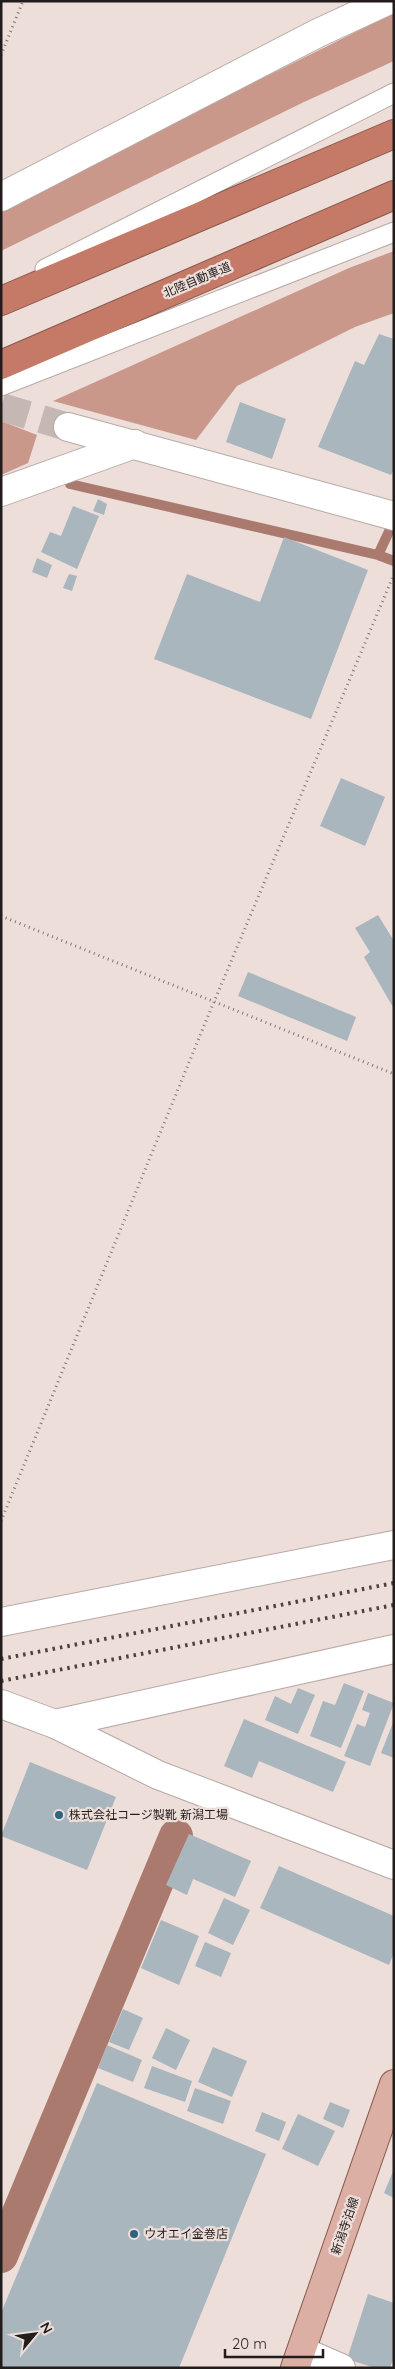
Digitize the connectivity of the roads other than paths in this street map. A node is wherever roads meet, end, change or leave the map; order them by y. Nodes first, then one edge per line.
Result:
1 (387, 1) edge
2 (394, 93) edge
3 (394, 134) edge
4 (394, 194) edge
5 (1, 197) edge
6 (394, 232) edge
7 (1, 292) edge
8 (1, 301) edge
9 (1, 365) edge
10 (1, 386) edge
11 (68, 427) tunnel mouth
12 (135, 444) junction
13 (1, 492) edge
14 (394, 516) edge
15 (394, 1545) edge
16 (1, 1622) edge
17 (394, 1649) edge
18 (1, 1704) edge
19 (55, 1724) junction
20 (394, 1865) edge
21 (394, 2084) edge
22 (299, 2359) edge
23 (341, 2368) edge

1 - 5 street
2 - 7 lane
3 - 8 highway
4 - 9 highway, 北陸自動車道
6 - 10 lane
11 - 12 street
12 - 13 street
12 - 14 street
15 - 16 street
17 - 19 street
18 - 19 street
19 - 20 street
21 - 22 main road, 新潟寺泊線
22 - 23 street

